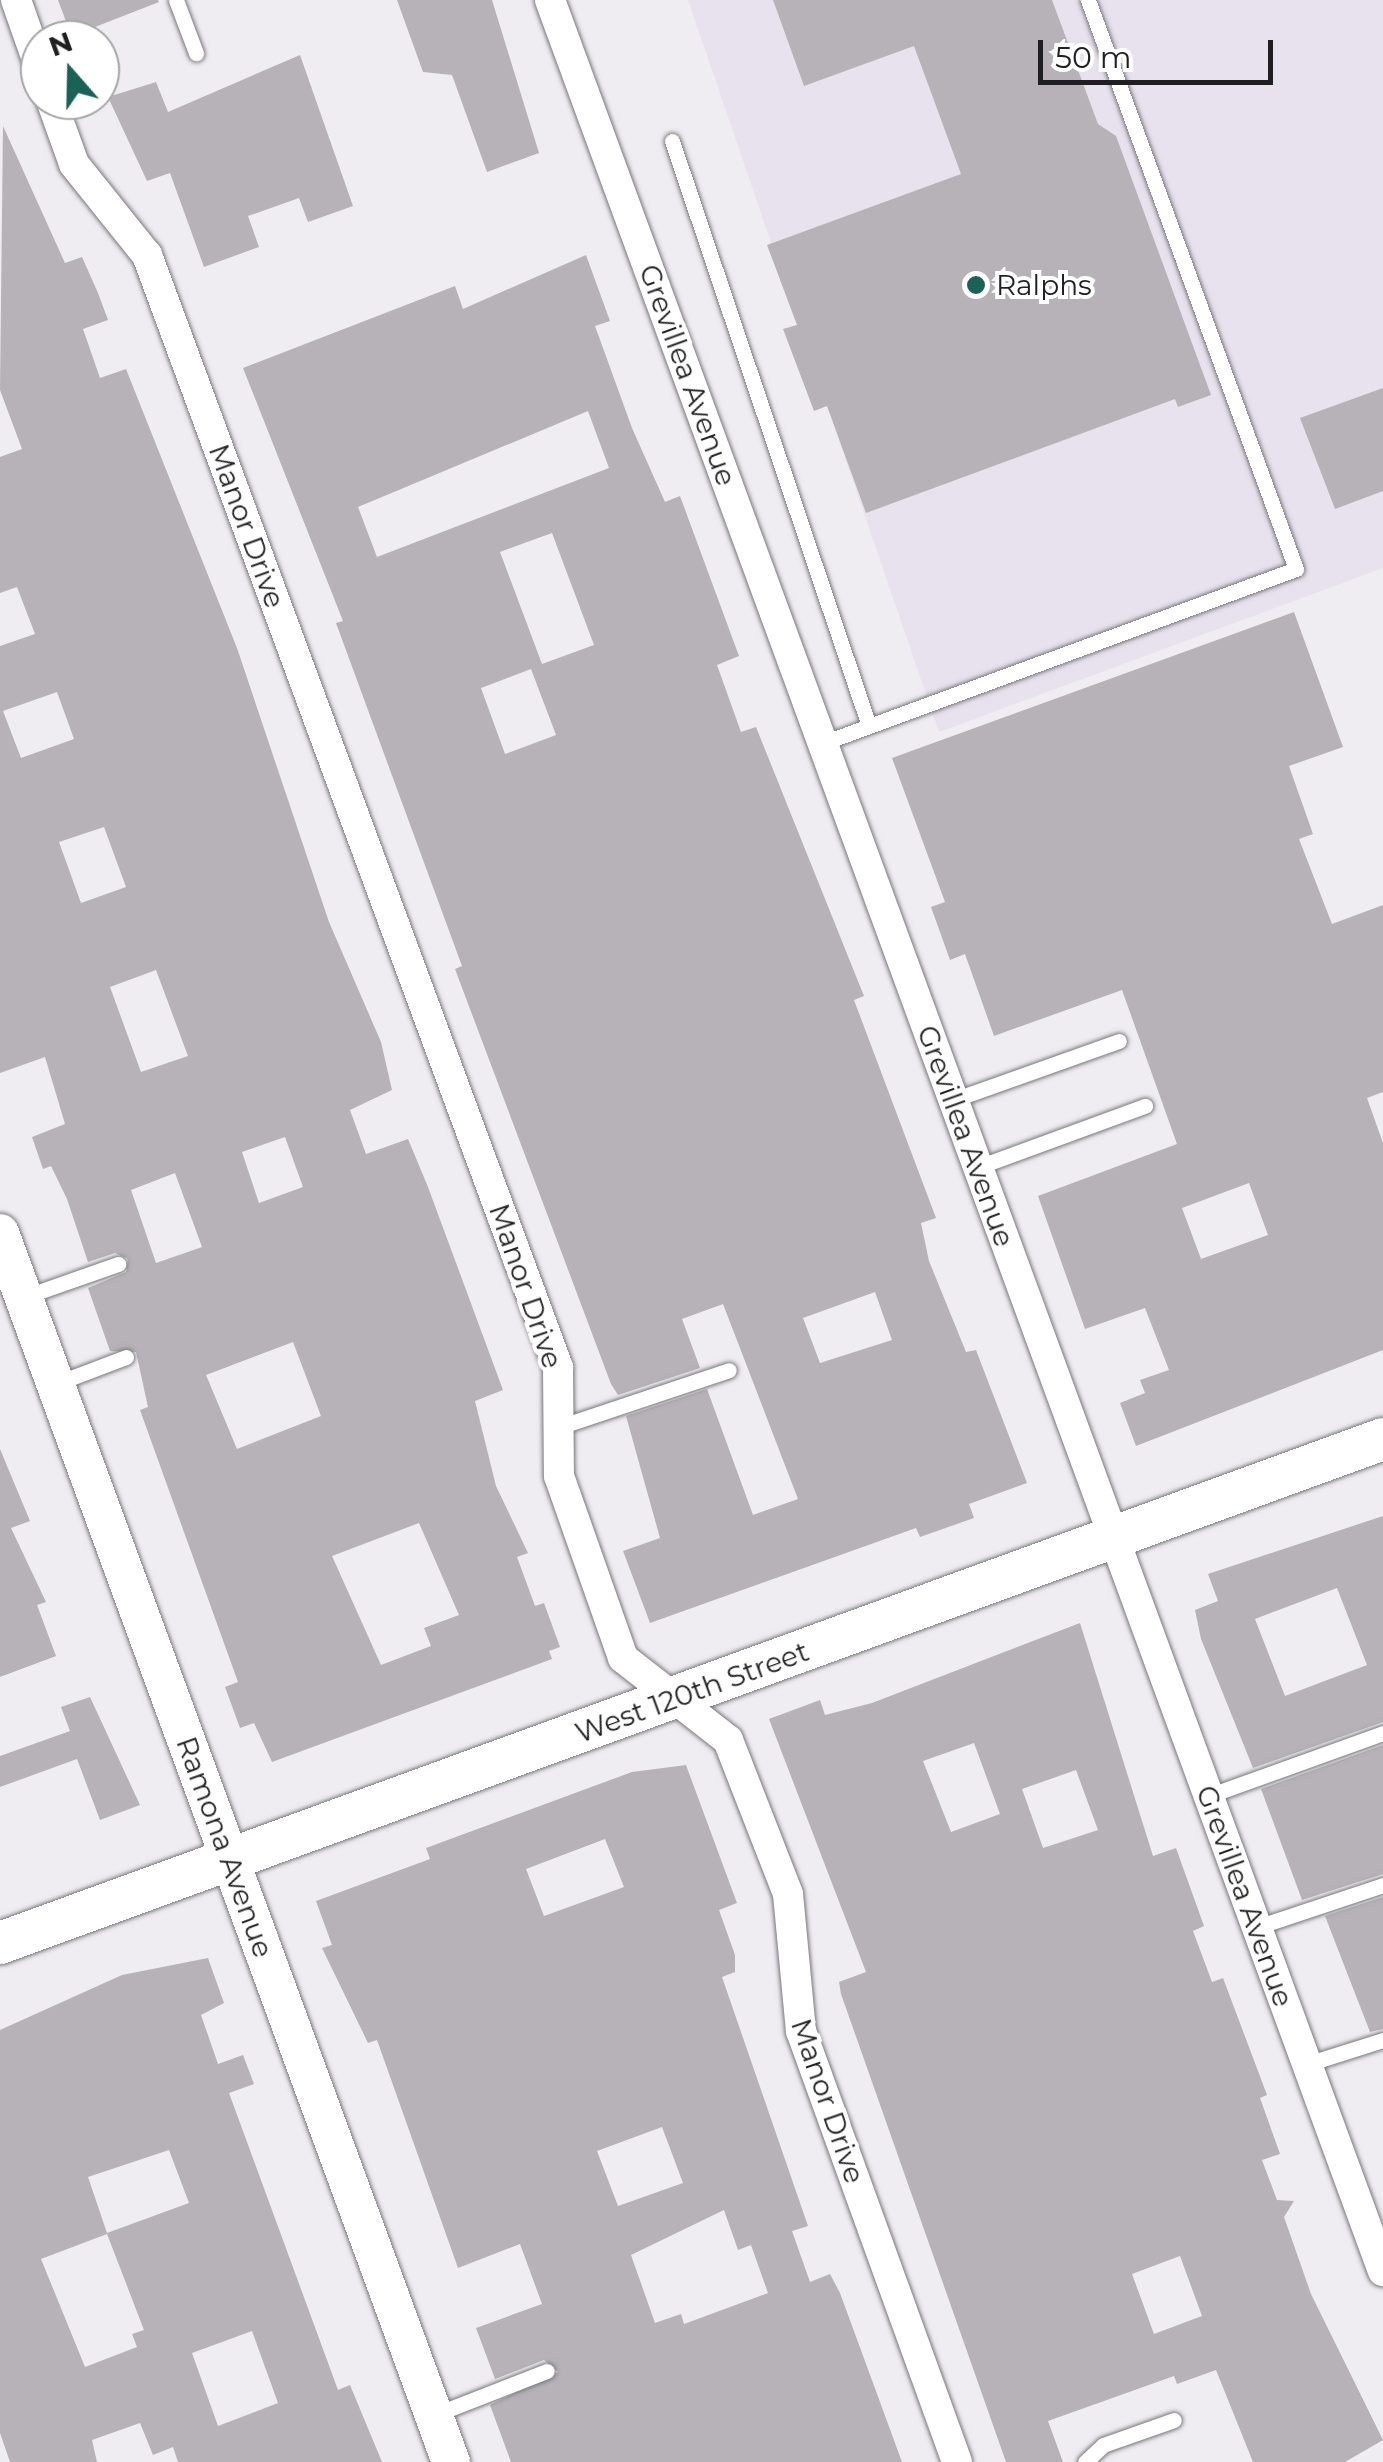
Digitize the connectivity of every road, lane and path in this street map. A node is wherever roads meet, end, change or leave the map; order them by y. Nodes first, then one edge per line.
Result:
1 (176, 0) edge
2 (550, 0) edge
3 (1088, 0) edge
4 (196, 53) dead end
5 (58, 120) edge
6 (672, 142) dead end
7 (868, 723) junction
8 (822, 743) junction
9 (1119, 1041) dead end
10 (954, 1100) junction
11 (1145, 1106) dead end
12 (978, 1167) junction
13 (0, 1232) edge
14 (118, 1264) dead end
15 (24, 1297) junction
16 (126, 1357) dead end
17 (729, 1370) dead end
18 (55, 1384) junction
19 (559, 1428) junction
20 (1383, 1439) edge
21 (1114, 1538) junction
22 (672, 1700) junction
23 (1383, 1732) edge
24 (1208, 1796) junction
25 (229, 1858) junction
26 (1383, 1885) edge
27 (1257, 1927) junction
28 (0, 1943) edge
29 (1383, 2040) edge
30 (1307, 2064) junction
31 (1383, 2271) edge
32 (547, 2371) dead end
33 (434, 2415) junction
34 (1174, 2420) dead end
35 (451, 2462) edge
36 (956, 2462) edge
37 (1085, 2462) edge

1 - 4 lane
2 - 8 street, Grevillea Avenue
3 - 7 lane
5 - 19 street, Manor Drive
6 - 7 lane
7 - 8 lane
8 - 10 street, Grevillea Avenue
9 - 10 lane
10 - 12 street, Grevillea Avenue
11 - 12 lane
12 - 21 street, Grevillea Avenue
13 - 15 street, Ramona Avenue
14 - 15 lane
15 - 18 street, Ramona Avenue
16 - 18 lane
17 - 19 lane
18 - 25 street, Ramona Avenue
19 - 22 street, Manor Drive
20 - 21 main road, West 120th Street
21 - 22 main road, West 120th Street
21 - 24 street, Grevillea Avenue
22 - 25 main road, West 120th Street
22 - 36 street, Manor Drive
23 - 24 lane
24 - 27 street, Grevillea Avenue
25 - 28 main road, West 120th Street
25 - 33 street, Ramona Avenue
26 - 27 lane
27 - 30 street, Grevillea Avenue
29 - 30 lane
30 - 31 street, Grevillea Avenue
32 - 33 lane
33 - 35 street, Ramona Avenue
34 - 37 lane

